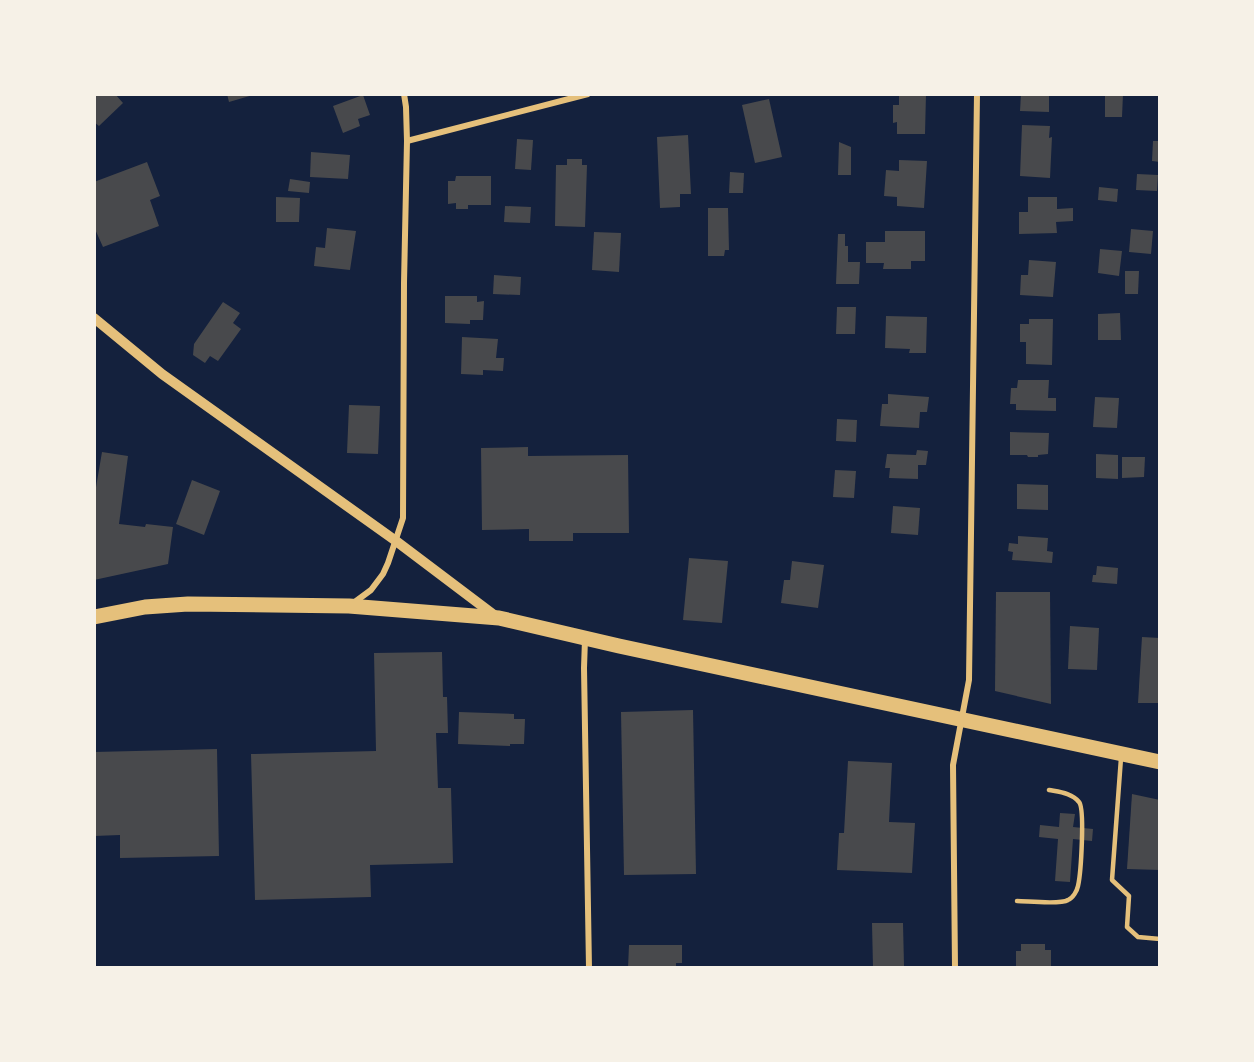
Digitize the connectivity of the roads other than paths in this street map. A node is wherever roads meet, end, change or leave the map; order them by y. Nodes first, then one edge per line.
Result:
1 (404, 94) edge
2 (588, 94) edge
3 (976, 94) edge
4 (407, 141) junction
5 (94, 318) edge
6 (396, 541) junction
7 (349, 606) junction
8 (94, 617) edge
9 (499, 618) junction
10 (585, 638) junction
11 (962, 720) junction
12 (1121, 754) junction
13 (1160, 762) edge
14 (1049, 790) dead end
15 (1017, 901) dead end
16 (1160, 939) edge
17 (590, 968) edge
18 (956, 968) edge

1 - 4 street
2 - 4 street
3 - 11 street
4 - 6 street
5 - 6 street
6 - 7 street
6 - 9 street
7 - 8 main road
7 - 9 main road
9 - 10 main road
10 - 11 main road
10 - 17 street
11 - 12 main road
11 - 18 street
12 - 13 main road
12 - 16 lane
14 - 15 lane

